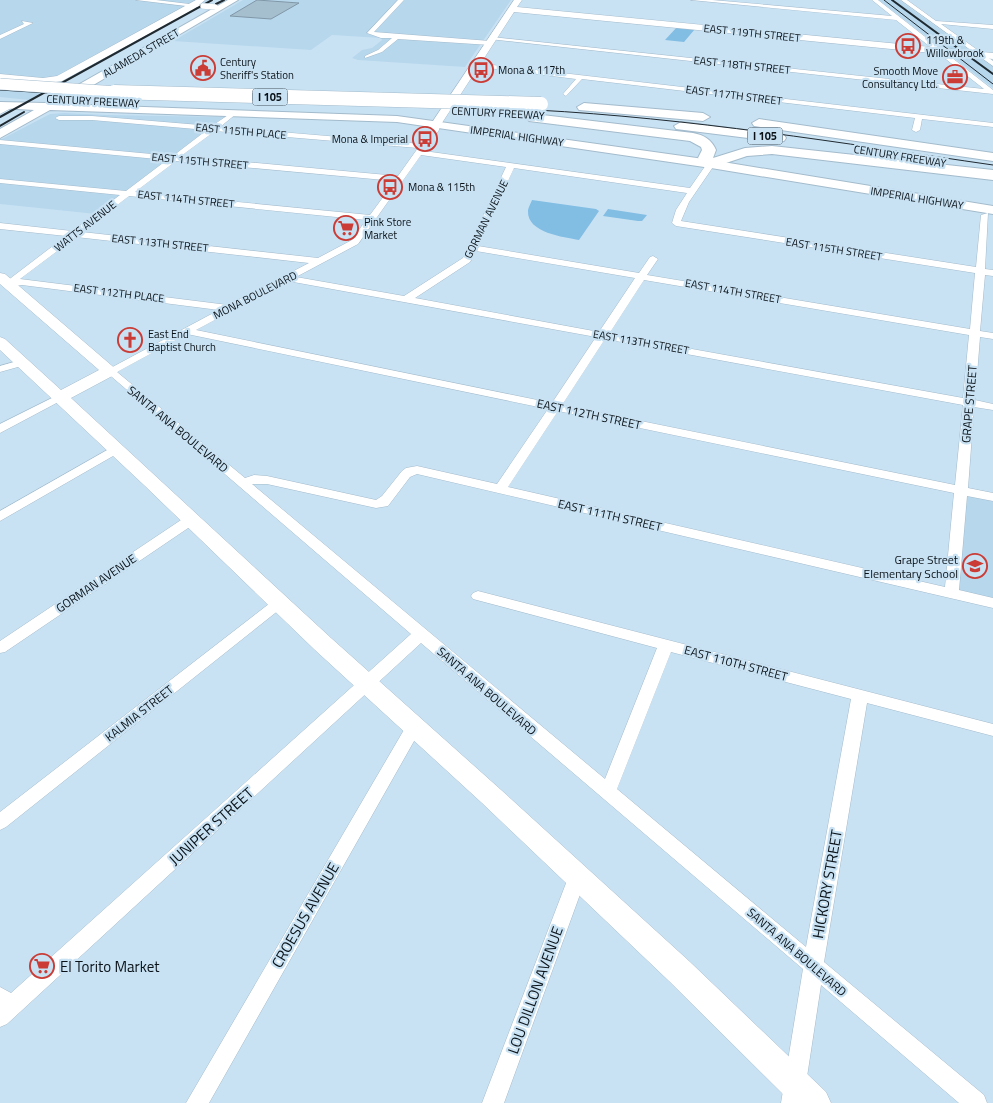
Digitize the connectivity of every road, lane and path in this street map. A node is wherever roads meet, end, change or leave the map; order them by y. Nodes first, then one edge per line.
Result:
1 (139, 0) edge
2 (234, 0) edge
3 (401, 0) edge
4 (518, 0) edge
5 (694, 0) edge
6 (874, 0) edge
7 (904, 0) edge
8 (199, 4) edge
9 (218, 7) junction
10 (512, 9) junction
11 (898, 18) junction
12 (24, 22) dead end
13 (934, 22) junction
14 (993, 27) edge
15 (0, 37) edge
16 (397, 37) junction
17 (491, 41) junction
18 (938, 51) junction
19 (980, 55) junction
20 (993, 56) edge
21 (367, 57) dead end
22 (993, 64) edge
23 (475, 66) junction
24 (0, 77) edge
25 (581, 77) junction
26 (0, 84) edge
27 (993, 92) edge
28 (0, 94) edge
29 (566, 94) dead end
30 (2, 106) edge
31 (49, 107) junction
32 (439, 110) junction
33 (537, 112) junction
34 (234, 113) junction
35 (919, 117) junction
36 (59, 118) dead end
37 (436, 124) junction
38 (993, 125) edge
39 (214, 128) junction
40 (916, 130) dead end
41 (0, 134) edge
42 (0, 142) edge
43 (422, 149) junction
44 (993, 157) edge
45 (174, 159) junction
46 (711, 164) junction
47 (512, 166) junction
48 (993, 170) edge
49 (993, 175) edge
50 (400, 179) junction
51 (0, 181) edge
52 (692, 190) junction
53 (127, 193) junction
54 (991, 211) edge
55 (373, 218) junction
56 (0, 226) edge
57 (75, 233) junction
58 (472, 248) junction
59 (653, 259) dead end
60 (320, 261) junction
61 (980, 271) junction
62 (993, 273) edge
63 (641, 275) junction
64 (288, 278) junction
65 (4, 280) edge
66 (405, 300) junction
67 (230, 308) junction
68 (186, 331) junction
69 (975, 333) junction
70 (602, 335) junction
71 (993, 336) edge
72 (0, 342) edge
73 (22, 363) junction
74 (0, 369) edge
75 (110, 372) junction
76 (60, 397) junction
77 (969, 403) junction
78 (554, 407) junction
79 (993, 407) edge
80 (0, 429) edge
81 (116, 449) junction
82 (241, 483) junction
83 (500, 489) junction
84 (961, 490) junction
85 (993, 497) edge
86 (0, 517) edge
87 (192, 519) junction
88 (952, 594) junction
89 (478, 596) dead end
90 (279, 603) junction
91 (993, 603) edge
92 (421, 634) junction
93 (666, 645) junction
94 (0, 648) edge
95 (366, 682) junction
96 (860, 696) junction
97 (414, 728) junction
98 (993, 730) edge
99 (606, 790) junction
100 (0, 822) edge
101 (577, 878) junction
102 (813, 966) junction
103 (4, 1007) edge
104 (793, 1094) edge
105 (197, 1103) edge
106 (493, 1103) edge
107 (815, 1103) edge
108 (976, 1103) edge

1 - 8 street
2 - 9 main road, ALAMEDA STREET
3 - 16 street, EAST 118TH STREET
4 - 10 street
5 - 11 street
6 - 11 street
7 - 13 street
8 - 9 street, bridge
8 - 24 street, ALAMEDA STREET
9 - 31 main road, ALAMEDA STREET
10 - 17 street
10 - 18 street, EAST 119TH STREET
11 - 18 street
12 - 15 street
13 - 14 street
13 - 19 street
16 - 17 street, EAST 118TH STREET
16 - 21 street
17 - 23 street
17 - 27 street, EAST 118TH STREET
18 - 19 street, EAST 119TH STREET
18 - 27 street
19 - 20 street, EAST 119TH STREET
19 - 22 street
23 - 25 street, EAST 117TH STREET
23 - 37 street
25 - 29 street
25 - 35 street, EAST 117TH STREET
26 - 33 highway, CENTURY FREEWAY / I 105, bridge
28 - 32 highway, CENTURY FREEWAY / I 105
30 - 31 main road, IMPERIAL HIGHWAY
31 - 34 main road, IMPERIAL HIGHWAY
31 - 41 main road, ALAMEDA STREET
32 - 33 highway, CENTURY FREEWAY / I 105
32 - 33 highway
33 - 44 highway, CENTURY FREEWAY / I 105
33 - 46 highway
33 - 48 highway, CENTURY FREEWAY / I 105
34 - 37 main road, IMPERIAL HIGHWAY
34 - 39 street, WATTS AVENUE
35 - 38 street, EAST 117TH STREET
35 - 40 street
36 - 39 street, EAST 115TH PLACE
37 - 43 street, MONA BOULEVARD
37 - 46 main road, IMPERIAL HIGHWAY
39 - 43 street, EAST 115TH PLACE
39 - 45 street, WATTS AVENUE
42 - 45 street, EAST 115TH STREET
43 - 47 street
43 - 50 street, MONA BOULEVARD
45 - 50 street, EAST 115TH STREET
45 - 53 street, WATTS AVENUE
46 - 49 highway
46 - 52 street
46 - 54 main road, IMPERIAL HIGHWAY
46 - 54 main road
47 - 52 street
47 - 58 street, GORMAN AVENUE
50 - 55 street, MONA BOULEVARD
51 - 53 street, EAST 114TH STREET
52 - 61 street, EAST 115TH STREET
53 - 55 street, EAST 114TH STREET
53 - 57 street, WATTS AVENUE
54 - 61 street, GRAPE STREET
55 - 60 street, MONA BOULEVARD
56 - 57 street, EAST 113TH STREET
57 - 60 street, EAST 113TH STREET
57 - 65 street, WATTS AVENUE
58 - 63 street, EAST 114TH STREET
58 - 66 street, GORMAN AVENUE
59 - 63 street
60 - 64 street, MONA BOULEVARD
61 - 62 street, EAST 115TH STREET
61 - 69 street, GRAPE STREET
63 - 69 street, EAST 114TH STREET
63 - 70 street
64 - 66 street, EAST 113TH STREET
64 - 67 street, MONA BOULEVARD
65 - 67 street, EAST 112TH PLACE
65 - 75 street, SANTA ANA BOULEVARD
66 - 70 street, EAST 113TH STREET
67 - 68 street, MONA BOULEVARD
68 - 75 street, MONA BOULEVARD
68 - 78 street, EAST 112TH STREET
69 - 71 street, EAST 114TH STREET
69 - 77 street, GRAPE STREET
70 - 77 street, EAST 113TH STREET
70 - 78 street
72 - 73 street
73 - 74 street
73 - 76 street
75 - 76 street, MONA BOULEVARD
75 - 82 street, SANTA ANA BOULEVARD
76 - 80 street, MONA BOULEVARD
76 - 81 street
77 - 79 street, EAST 113TH STREET
77 - 84 street, GRAPE STREET
78 - 83 street
78 - 84 street, EAST 112TH STREET
81 - 86 street
81 - 87 street
82 - 83 street, EAST 111TH STREET
82 - 92 street, SANTA ANA BOULEVARD
83 - 88 street, EAST 111TH STREET
84 - 85 street, EAST 112TH STREET
84 - 88 street, GRAPE STREET
87 - 90 street
87 - 94 street, GORMAN AVENUE
88 - 91 street, EAST 111TH STREET
89 - 93 street, EAST 110TH STREET
90 - 95 street
90 - 100 street, KALMIA STREET
92 - 95 street, JUNIPER STREET
92 - 99 street, SANTA ANA BOULEVARD
93 - 96 street, EAST 110TH STREET
93 - 99 street
95 - 97 street
95 - 103 street, JUNIPER STREET
96 - 98 street, EAST 110TH STREET
96 - 102 street, HICKORY STREET
97 - 101 street
97 - 105 street, CROESUS AVENUE
99 - 102 street, SANTA ANA BOULEVARD
101 - 104 street
101 - 106 street, LOU DILLON AVENUE
102 - 104 street, HICKORY STREET
102 - 108 street, SANTA ANA BOULEVARD
104 - 107 street

